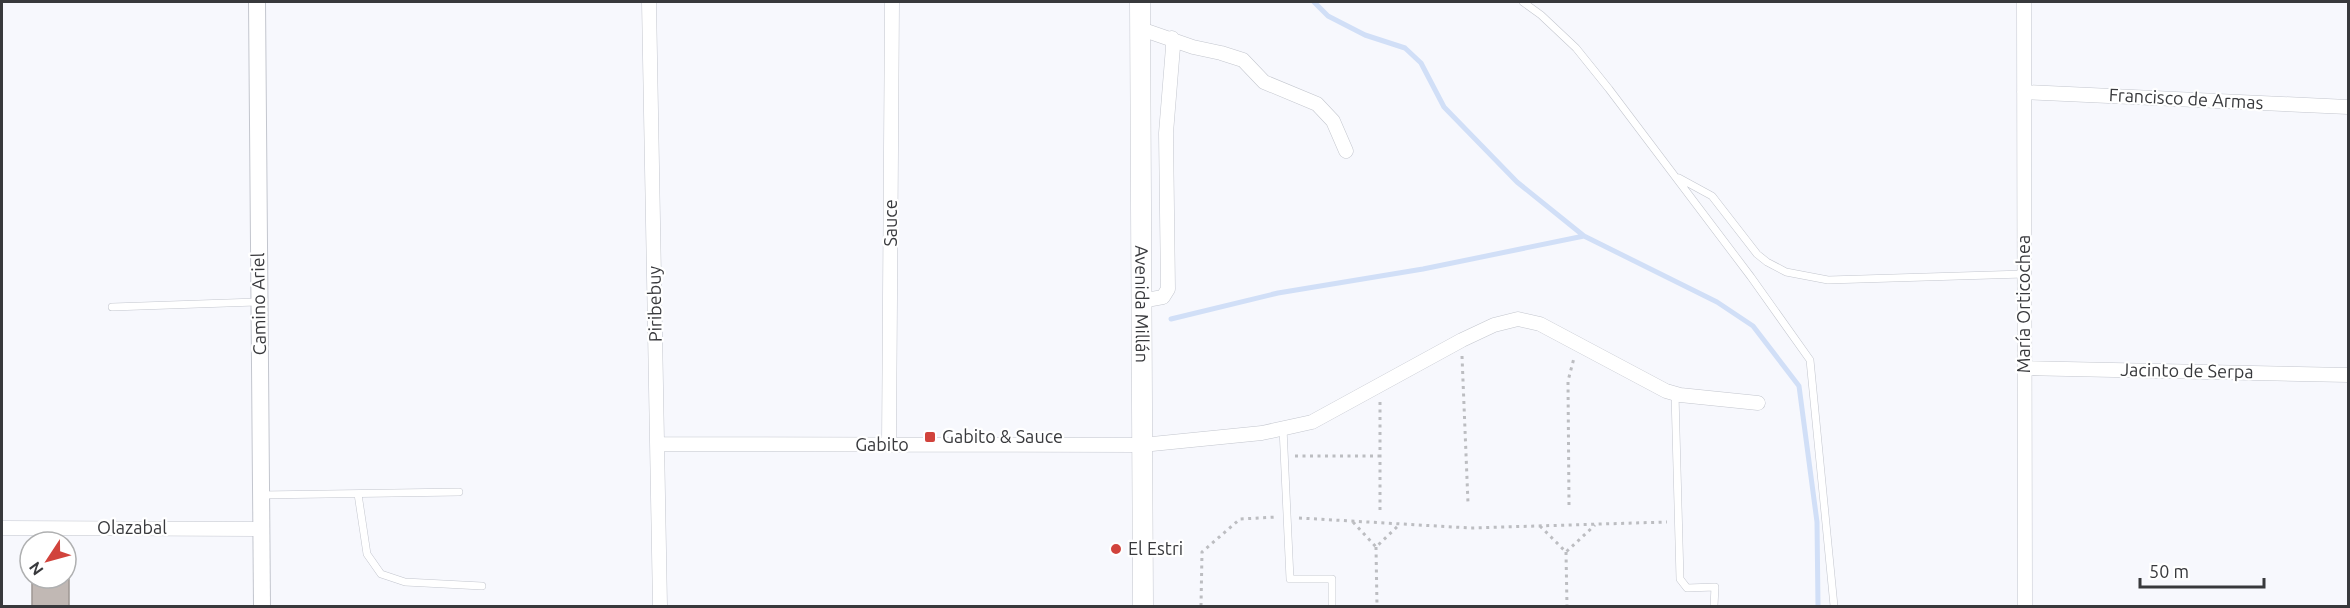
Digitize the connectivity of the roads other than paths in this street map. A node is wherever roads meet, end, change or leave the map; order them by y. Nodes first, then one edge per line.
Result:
1 (257, 2) edge
2 (650, 2) edge
3 (892, 2) edge
4 (1140, 2) edge
5 (1523, 2) edge
6 (2024, 2) edge
7 (1141, 29) junction
8 (1172, 38) junction
9 (2024, 92) junction
10 (2349, 107) edge
11 (1346, 151) dead end
12 (1675, 176) junction
13 (2024, 274) junction
14 (1141, 301) junction
15 (259, 302) junction
16 (112, 307) dead end
17 (2025, 368) junction
18 (2349, 375) edge
19 (1675, 394) junction
20 (1758, 403) dead end
21 (1283, 428) junction
22 (657, 444) junction
23 (890, 445) junction
24 (1142, 445) junction
25 (459, 492) dead end
26 (358, 494) junction
27 (261, 495) junction
28 (2, 528) edge
29 (262, 529) junction
30 (482, 586) dead end
31 (262, 606) edge
32 (660, 606) edge
33 (1143, 606) edge
34 (1332, 606) edge
35 (1714, 606) edge
36 (1834, 606) edge
37 (2025, 606) edge

1 - 15 street, Camino Ariel
2 - 22 street, Piribebuy
3 - 23 street, Sauce
4 - 7 main road, Avenida Millán
5 - 12 lane
6 - 9 street, María Orticochea
7 - 8 street
7 - 14 main road, Avenida Millán
8 - 11 street
8 - 14 street
9 - 10 street, Francisco de Armas
9 - 13 street, María Orticochea
12 - 13 lane
12 - 36 lane
13 - 17 street, María Orticochea
14 - 24 main road, Avenida Millán
15 - 16 lane
15 - 27 street, Camino Ariel
17 - 18 street, Jacinto de Serpa
17 - 37 street, María Orticochea
19 - 20 street, Gabito
19 - 21 street, Gabito
19 - 35 lane
21 - 24 street, Gabito
21 - 34 lane
22 - 23 street, Gabito
22 - 32 street, Piribebuy
23 - 24 street, Gabito
24 - 33 main road, Avenida Millán
25 - 26 lane
26 - 27 lane
26 - 30 lane
27 - 29 street, Camino Ariel
28 - 29 street, Olazabal
29 - 31 street, Camino Ariel

